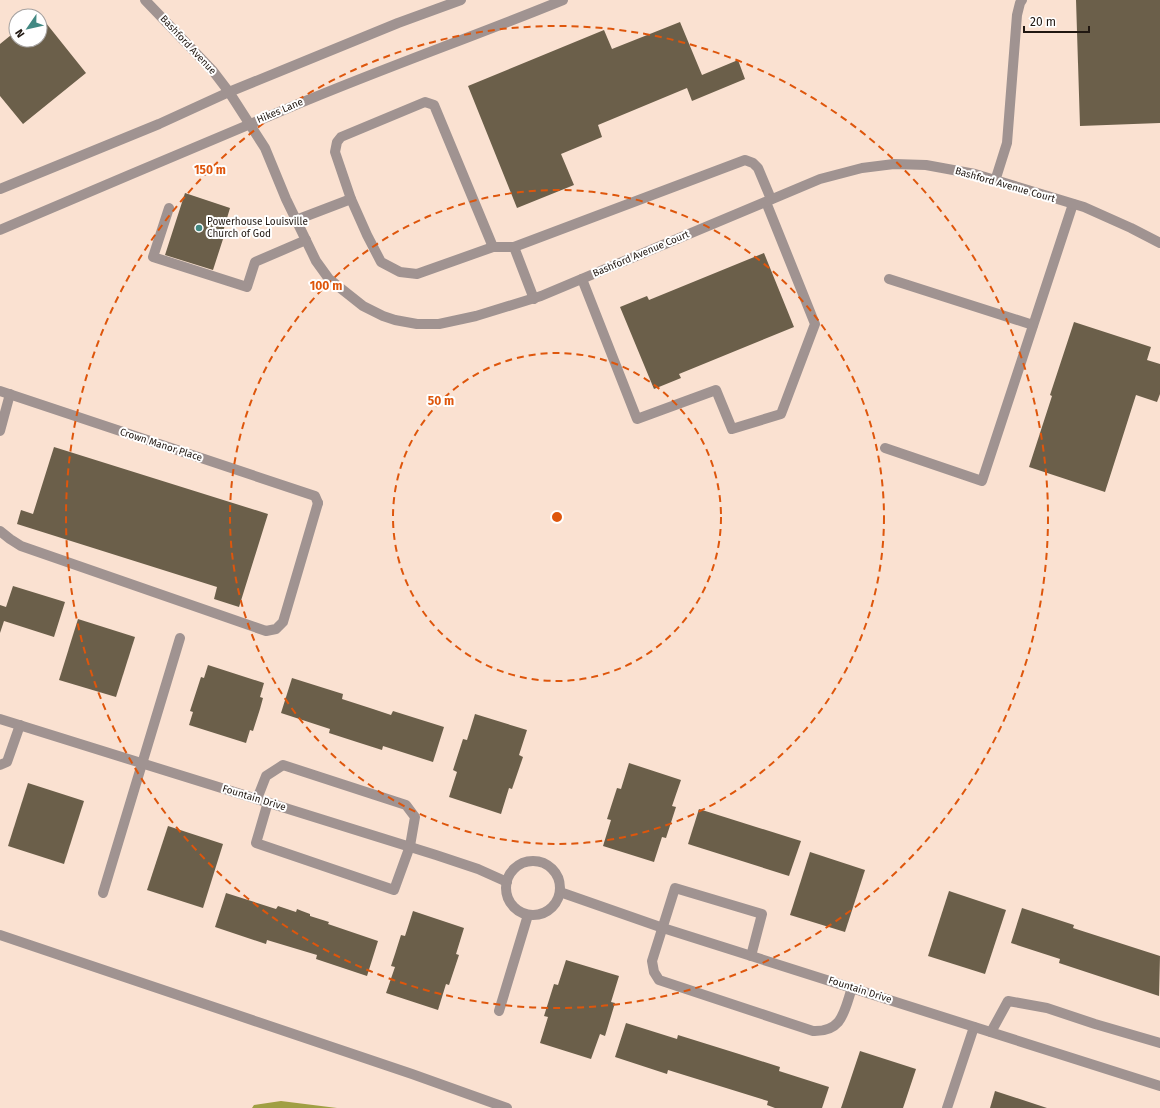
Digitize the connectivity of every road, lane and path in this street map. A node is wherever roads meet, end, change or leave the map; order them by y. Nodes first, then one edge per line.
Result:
1 (145, 0) edge
2 (461, 0) edge
3 (563, 0) edge
4 (1022, 0) edge
5 (229, 92) junction
6 (250, 124) junction
7 (995, 181) junction
8 (0, 189) edge
9 (351, 198) junction
10 (769, 200) junction
11 (1073, 204) junction
12 (169, 208) dead end
13 (296, 220) junction
14 (0, 230) edge
15 (306, 240) junction
16 (1160, 243) edge
17 (493, 247) junction
18 (514, 247) junction
19 (582, 279) junction
20 (889, 279) dead end
21 (534, 299) junction
22 (1033, 325) junction
23 (5, 393) edge
24 (0, 430) edge
25 (884, 448) dead end
26 (0, 531) edge
27 (180, 638) dead end
28 (0, 719) edge
29 (20, 725) junction
30 (141, 764) junction
31 (0, 765) edge
32 (257, 799) junction
33 (268, 802) junction
34 (410, 846) junction
35 (506, 882) junction
36 (560, 892) junction
37 (103, 893) dead end
38 (528, 915) junction
39 (663, 928) junction
40 (0, 935) edge
41 (751, 956) junction
42 (852, 988) junction
43 (499, 1011) dead end
44 (974, 1027) junction
45 (991, 1032) junction
46 (1160, 1043) edge
47 (1160, 1086) edge
48 (507, 1108) edge
49 (947, 1108) edge

1 - 5 street, Bashford Avenue
2 - 5 street
3 - 6 street, Hikes Lane
4 - 7 street
5 - 6 street, Bashford Avenue Court
5 - 8 street
6 - 13 street, Bashford Avenue Court
6 - 14 street, Hikes Lane
7 - 10 street, Bashford Avenue Court
7 - 11 street, Bashford Avenue Court
9 - 13 street
9 - 17 street
9 - 17 street
10 - 18 street
10 - 19 street, Bashford Avenue Court
10 - 19 street
11 - 16 street, Bashford Avenue Court
11 - 22 street
12 - 15 street
13 - 15 street, Bashford Avenue Court
15 - 21 street, Bashford Avenue Court
17 - 18 street
18 - 21 street
19 - 21 street, Bashford Avenue Court
20 - 22 street
22 - 25 street
23 - 24 street
23 - 26 street, Crown Manor Place
27 - 30 street
28 - 29 street, Fountain Drive
29 - 30 street, Fountain Drive
29 - 31 street
30 - 32 street, Fountain Drive
30 - 37 street
32 - 33 street, Fountain Drive
32 - 34 street
33 - 34 street, Fountain Drive
33 - 34 street
34 - 35 street, Fountain Drive
35 - 36 street
35 - 38 street
36 - 38 street
36 - 39 street, Fountain Drive
38 - 43 street
39 - 41 street, Fountain Drive
39 - 41 street
39 - 42 street
40 - 48 street
41 - 42 street, Fountain Drive
42 - 44 street, Fountain Drive
44 - 45 street, Fountain Drive
44 - 49 street
45 - 46 street
45 - 47 street, Fountain Drive

